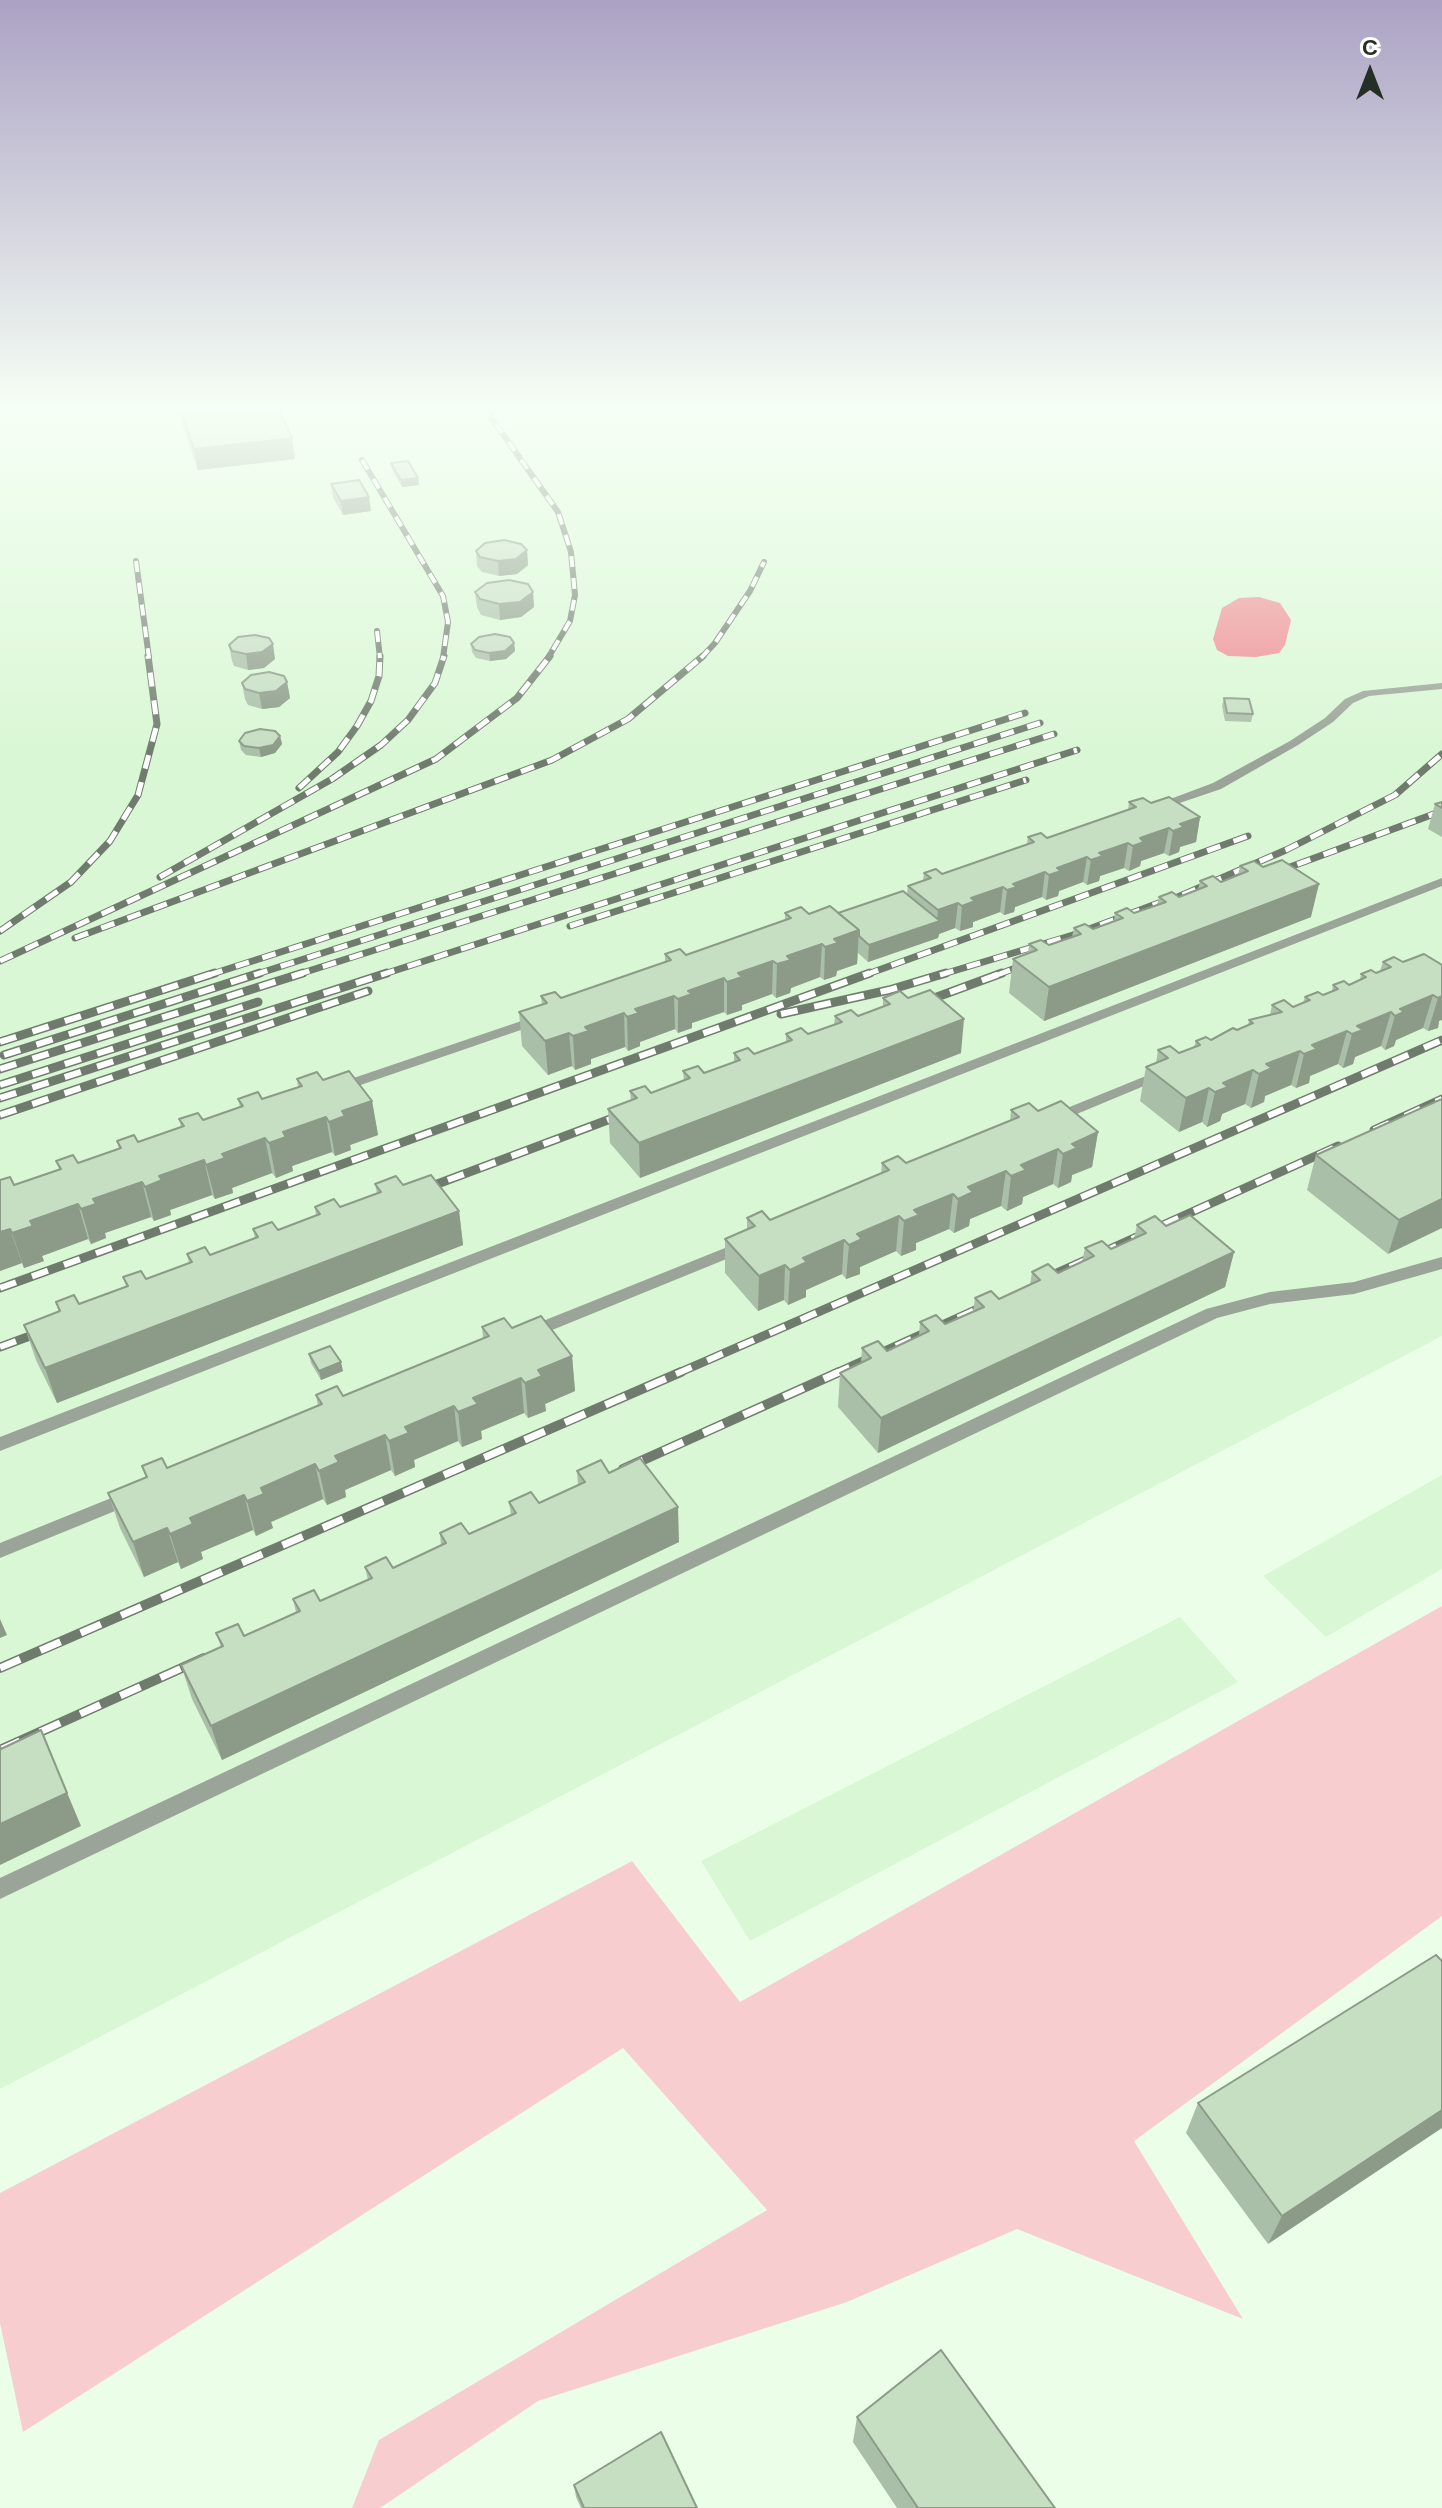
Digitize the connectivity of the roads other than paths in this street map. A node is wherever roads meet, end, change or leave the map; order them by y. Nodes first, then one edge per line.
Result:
1 (1442, 686) edge
2 (1142, 811) edge
3 (1442, 882) edge
4 (556, 1013) edge
5 (1177, 1067) edge
6 (330, 1091) edge
7 (1045, 1122) edge
8 (765, 1237) edge
9 (1442, 1263) edge
10 (515, 1339) edge
11 (0, 1444) edge
12 (147, 1490) edge
13 (0, 1551) edge
14 (0, 1889) edge

1 - 2 lane
3 - 11 lane
4 - 6 lane
5 - 7 lane
8 - 10 lane
9 - 14 lane
12 - 13 lane

